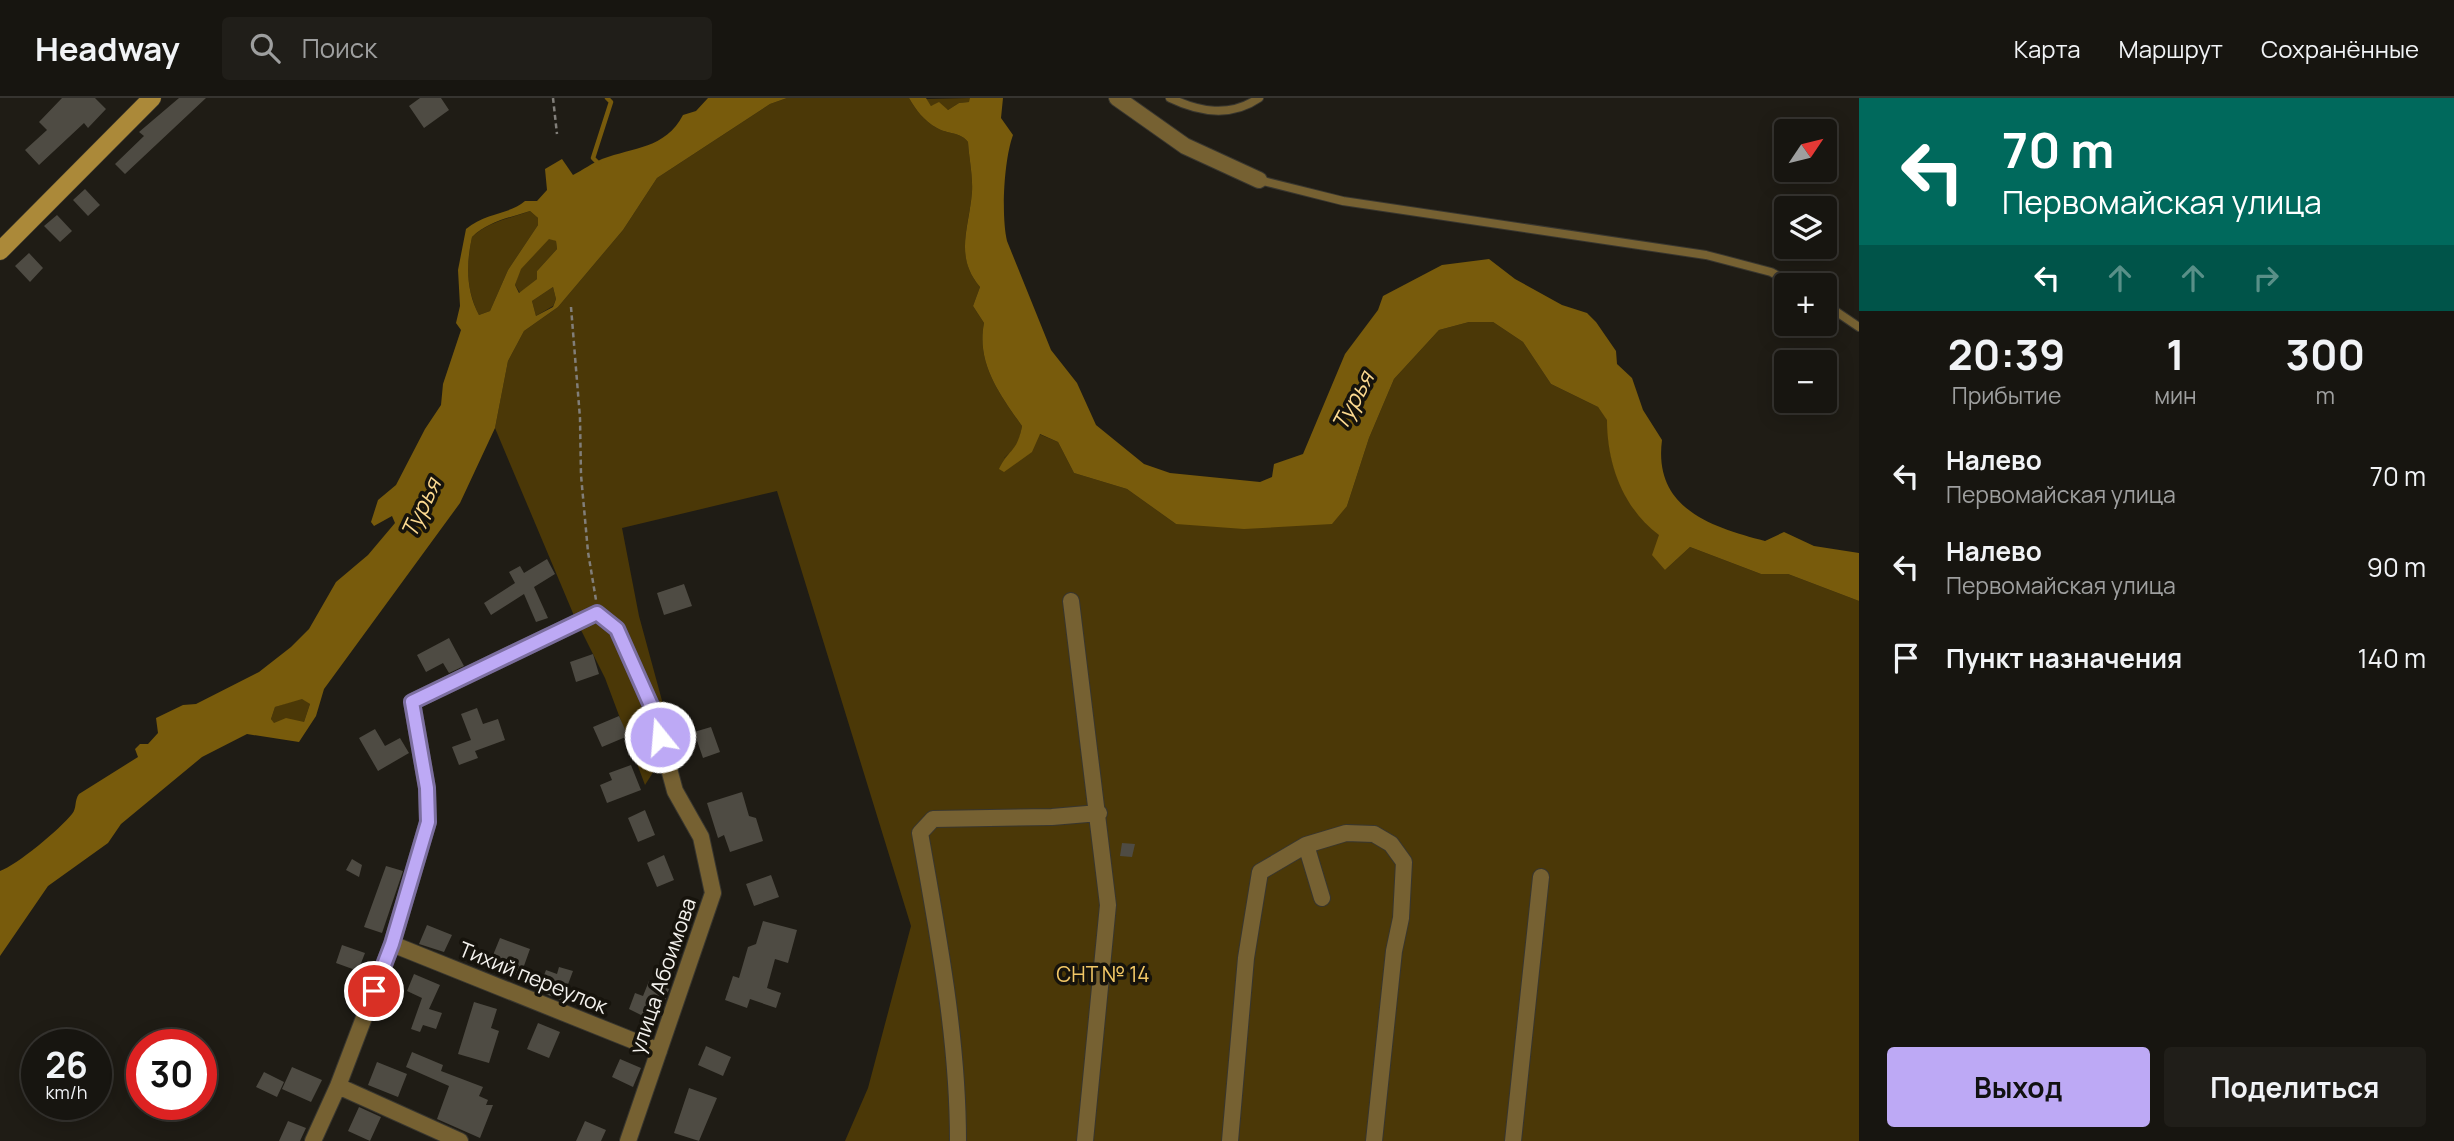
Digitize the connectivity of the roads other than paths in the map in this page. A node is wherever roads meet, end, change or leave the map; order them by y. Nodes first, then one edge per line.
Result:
1 (152, 98) edge
2 (1117, 98) edge
3 (1170, 98) edge
4 (1259, 98) edge
5 (1259, 180) joint
6 (0, 251) edge
7 (1774, 274) edge
8 (1837, 312) edge
9 (1859, 327) edge
10 (1071, 601) dead end
11 (1099, 813) junction
12 (1306, 845) junction
13 (1541, 877) dead end
14 (1322, 898) dead end
15 (392, 944) junction
16 (659, 1051) junction
17 (338, 1086) junction
18 (313, 1141) edge
19 (460, 1141) edge
20 (628, 1141) edge
21 (958, 1141) edge
22 (1085, 1141) edge
23 (1230, 1141) edge
24 (1374, 1141) edge
25 (1513, 1141) edge

1 - 6 main road
2 - 5 street
3 - 4 lane
5 - 7 lane
8 - 9 lane
10 - 11 street
11 - 21 street
11 - 22 street
12 - 14 street
12 - 23 street
12 - 24 street
13 - 25 street
15 - 16 street, Тихий переулок
15 - 16 street, улица Абоимова
15 - 17 street
16 - 20 street, улица Абоимова
17 - 18 street
17 - 19 street

